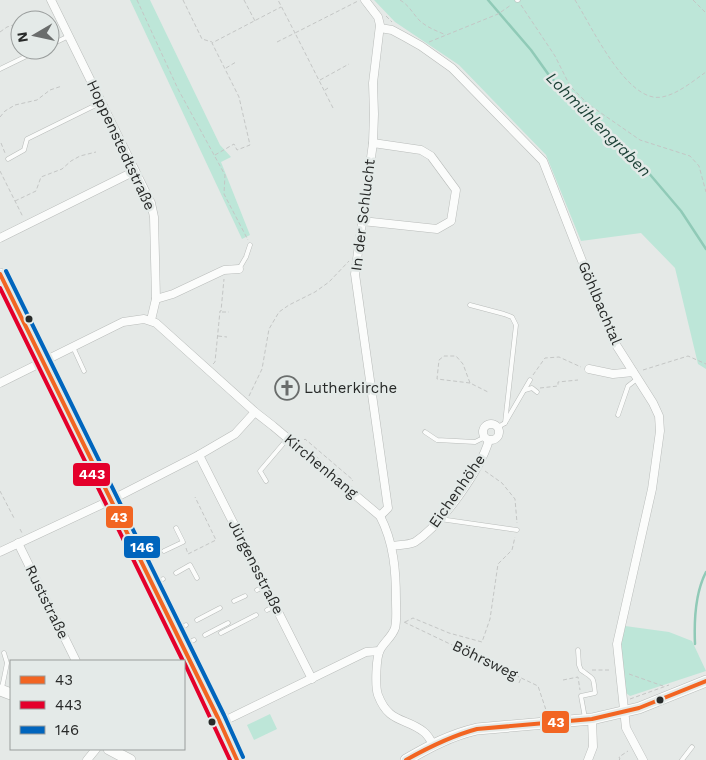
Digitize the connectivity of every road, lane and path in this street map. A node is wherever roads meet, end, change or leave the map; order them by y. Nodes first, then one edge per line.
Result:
1 (51, 0) edge
2 (137, 0) edge
3 (183, 0) edge
4 (244, 0) edge
5 (278, 0) edge
6 (361, 0) edge
7 (365, 0) edge
8 (400, 0) edge
9 (518, 0) edge
10 (575, 0) edge
11 (693, 0) edge
12 (282, 7) junction
13 (706, 13) edge
14 (386, 15) dead end
15 (255, 21) junction
16 (380, 28) junction
17 (295, 33) junction
18 (447, 35) junction
19 (69, 36) junction
20 (405, 37) junction
21 (60, 40) edge
22 (277, 42) dead end
23 (212, 43) junction
24 (421, 46) junction
25 (18, 60) edge
26 (236, 62) dead end
27 (349, 64) dead end
28 (225, 68) junction
29 (0, 69) edge
30 (706, 72) edge
31 (319, 80) junction
32 (62, 86) dead end
33 (328, 88) dead end
34 (324, 90) junction
35 (102, 102) junction
36 (333, 108) dead end
37 (0, 117) edge
38 (1, 143) edge
39 (373, 143) junction
40 (96, 152) dead end
41 (214, 155) junction
42 (8, 158) joint
43 (0, 171) edge
44 (135, 171) junction
45 (33, 188) dead end
46 (35, 191) junction
47 (706, 192) edge
48 (15, 201) junction
49 (362, 220) junction
50 (26, 225) junction
51 (0, 238) edge
52 (250, 245) joint
53 (356, 258) junction
54 (239, 269) joint
55 (0, 274) edge
56 (224, 282) dead end
57 (156, 299) junction
58 (470, 305) dead end
59 (221, 312) junction
60 (229, 312) dead end
61 (151, 320) junction
62 (217, 336) junction
63 (227, 337) dead end
64 (73, 347) junction
65 (43, 361) junction
66 (215, 362) dead end
67 (706, 364) edge
68 (589, 369) joint
69 (84, 371) dead end
70 (635, 376) junction
71 (530, 380) joint
72 (578, 380) dead end
73 (0, 383) edge
74 (470, 383) junction
75 (532, 388) junction
76 (523, 391) junction
77 (488, 392) dead end
78 (537, 392) dead end
79 (246, 404) junction
80 (255, 412) junction
81 (618, 415) dead end
82 (502, 425) junction
83 (425, 432) dead end
84 (288, 438) junction
85 (487, 438) junction
86 (298, 446) junction
87 (199, 455) junction
88 (478, 466) junction
89 (266, 481) dead end
90 (347, 487) junction
91 (0, 491) edge
92 (195, 497) dead end
93 (111, 500) junction
94 (380, 516) junction
95 (14, 518) dead end
96 (440, 518) junction
97 (176, 528) dead end
98 (517, 530) junction
99 (183, 542) junction
100 (20, 546) junction
101 (392, 546) junction
102 (0, 552) edge
103 (164, 552) dead end
104 (152, 558) dead end
105 (142, 563) junction
106 (176, 573) dead end
107 (197, 578) dead end
108 (163, 579) dead end
109 (152, 584) junction
110 (266, 586) junction
111 (257, 590) dead end
112 (245, 596) dead end
113 (234, 601) dead end
114 (275, 606) junction
115 (220, 608) dead end
116 (268, 610) dead end
117 (256, 615) dead end
118 (197, 620) dead end
119 (228, 623) dead end
120 (186, 625) dead end
121 (175, 631) junction
122 (221, 633) dead end
123 (206, 635) dead end
124 (194, 640) dead end
125 (182, 646) junction
126 (578, 650) dead end
127 (379, 651) junction
128 (4, 653) dead end
129 (76, 660) edge
130 (581, 670) junction
131 (619, 670) junction
132 (521, 677) junction
133 (312, 679) junction
134 (563, 680) dead end
135 (706, 681) edge
136 (520, 683) dead end
137 (663, 686) dead end
138 (4, 691) edge
139 (581, 696) junction
140 (624, 712) junction
141 (589, 720) junction
142 (220, 723) junction
143 (550, 723) junction
144 (433, 744) junction
145 (692, 747) dead end
146 (95, 750) edge
147 (111, 750) edge
148 (628, 750) dead end
149 (87, 760) edge
150 (130, 760) edge
151 (237, 760) edge
152 (406, 760) edge
153 (588, 760) edge
154 (619, 760) edge
155 (643, 760) edge
156 (682, 760) edge

1 - 19 street, Hoppenstedtstraße
2 - 41 path
3 - 23 path
4 - 15 path
5 - 12 path
6 - 17 path
7 - 16 street
8 - 18 path
9 - 18 path
9 - 47 path
10 - 30 path
11 - 13 path
12 - 15 path
12 - 17 path
14 - 20 path
15 - 23 path
16 - 20 street, Göhlbachtal
16 - 39 street, In der Schlucht
17 - 22 path
17 - 31 path
18 - 24 path
19 - 21 lane
19 - 35 street, Hoppenstedtstraße
20 - 24 street, Göhlbachtal
23 - 28 path
24 - 70 street, Göhlbachtal
25 - 29 lane
26 - 28 path
27 - 31 path
28 - 41 path
31 - 34 path
32 - 37 path
33 - 34 path
34 - 36 path
35 - 42 lane
35 - 44 street, Hoppenstedtstraße
38 - 42 path
39 - 49 street, In der Schlucht
39 - 49 street
40 - 46 path
41 - 52 path
43 - 48 path
44 - 50 street
44 - 57 street, Hoppenstedtstraße
45 - 46 path
46 - 48 path
48 - 50 path
49 - 53 street, In der Schlucht
50 - 51 street
52 - 54 lane
53 - 79 path
53 - 94 street, In der Schlucht
54 - 57 street
55 - 65 main road
56 - 59 path
57 - 61 street, Hoppenstedtstraße
58 - 82 lane, Eichenhöhe
59 - 60 path
59 - 62 path
61 - 64 street
61 - 79 street, Kirchenhang
62 - 63 path
62 - 66 path
64 - 65 street
64 - 69 lane
65 - 73 street
65 - 93 main road
67 - 70 path
68 - 70 street
68 - 71 path
70 - 81 lane
70 - 131 street, Göhlbachtal
71 - 76 lane, Eichenhöhe
72 - 75 path
74 - 74 path
74 - 77 path
75 - 76 lane
75 - 78 lane
76 - 82 lane, Eichenhöhe
79 - 80 street, Kirchenhang
80 - 84 street, Kirchenhang
80 - 87 street
82 - 85 street, Eichenhöhe
82 - 85 street, Eichenhöhe
83 - 85 lane
84 - 86 street, Kirchenhang
84 - 89 lane
85 - 88 street, Eichenhöhe
86 - 90 street, Kirchenhang
86 - 90 path
87 - 93 street
87 - 110 street, Jürgensstraße
88 - 96 street, Eichenhöhe
88 - 98 path
90 - 94 street, Kirchenhang
91 - 95 path
92 - 99 path
93 - 100 street
93 - 105 main road
94 - 101 street, Kirchenhang
96 - 98 lane
96 - 101 street, Eichenhöhe
97 - 99 lane
98 - 132 path, Böhrsweg
99 - 103 lane
100 - 102 street
100 - 129 street, Ruststraße
101 - 127 street, Kirchenhang
104 - 105 lane
105 - 109 main road
106 - 107 lane
108 - 109 lane
109 - 121 main road
110 - 111 lane
110 - 114 street, Jürgensstraße
112 - 113 lane
114 - 116 lane
114 - 133 street, Jürgensstraße
115 - 118 lane
117 - 122 lane
119 - 123 lane
120 - 121 lane
121 - 125 main road
124 - 125 lane
125 - 142 main road
126 - 130 lane
127 - 133 street
127 - 144 street, Kirchenhang
128 - 138 lane
130 - 131 path
130 - 139 lane
131 - 137 path
131 - 140 street, Göhlbachtal
132 - 136 path
132 - 143 path, Böhrsweg
133 - 142 street
134 - 139 path
135 - 140 main road
139 - 141 lane
140 - 141 main road
140 - 155 street, Göhlbachtal
141 - 143 main road
141 - 153 street
142 - 151 main road
143 - 144 main road
144 - 152 main road
145 - 156 lane
146 - 149 street
147 - 150 main road
148 - 154 path

